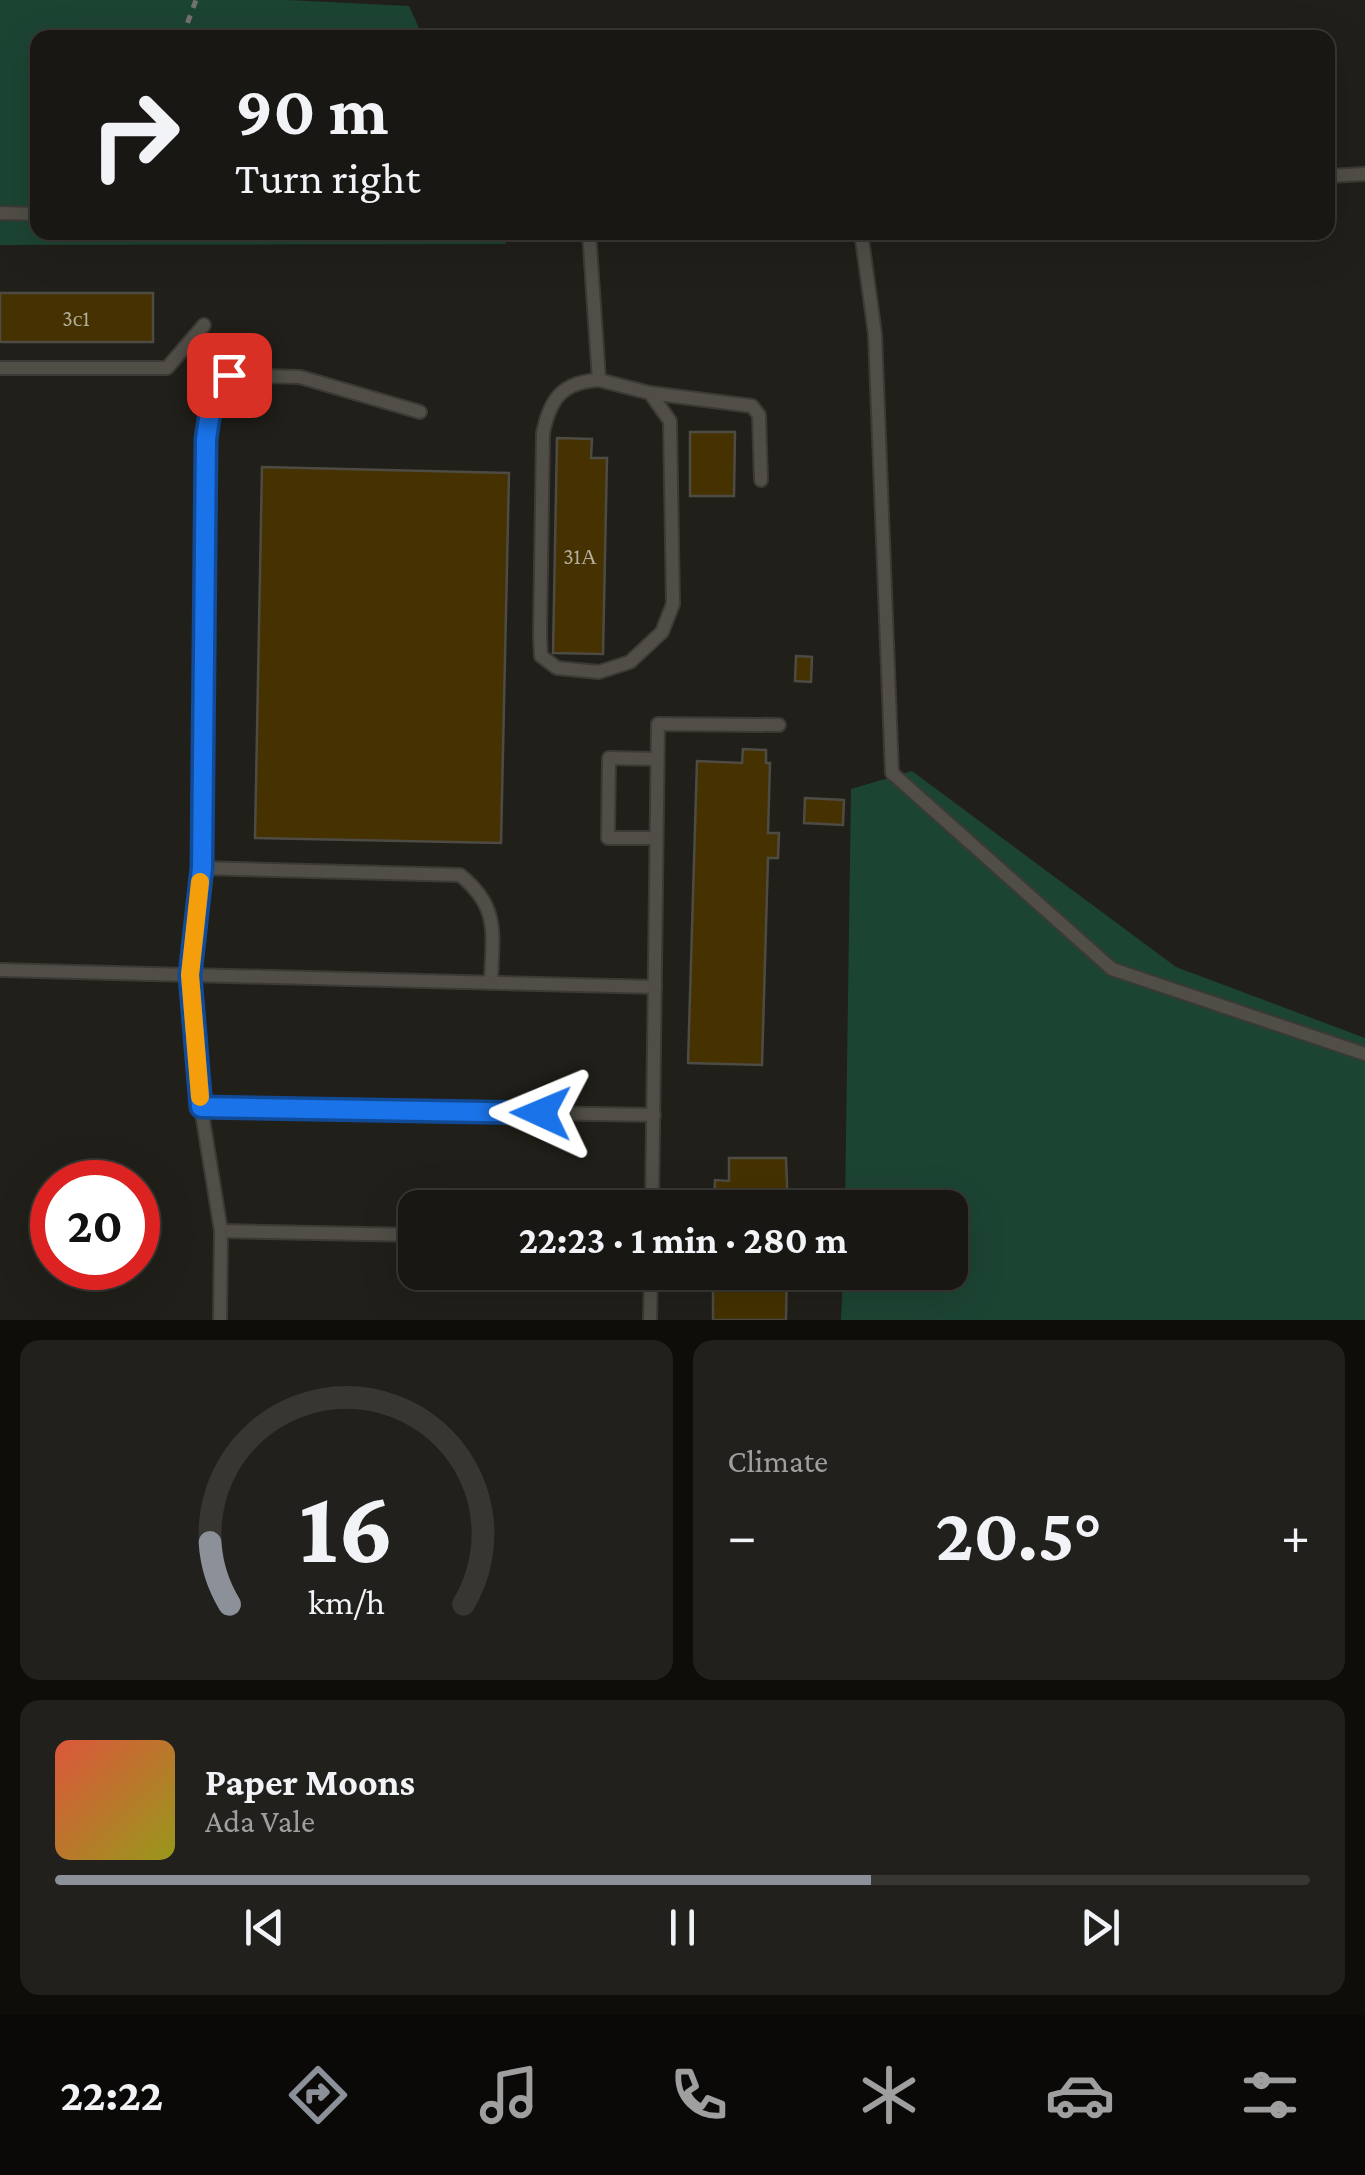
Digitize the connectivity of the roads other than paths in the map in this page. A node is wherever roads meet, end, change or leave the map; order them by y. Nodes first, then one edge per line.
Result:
1 (1365, 174) edge
2 (1335, 176) edge
3 (0, 213) edge
4 (30, 214) edge
5 (590, 240) edge
6 (863, 240) edge
7 (204, 325) dead end
8 (0, 368) edge
9 (599, 380) junction
10 (650, 392) junction
11 (420, 412) dead end
12 (761, 480) dead end
13 (779, 726) dead end
14 (658, 758) junction
15 (656, 838) junction
16 (202, 868) junction
17 (0, 970) edge
18 (190, 975) junction
19 (491, 983) junction
20 (655, 987) junction
21 (1365, 1054) edge
22 (201, 1107) junction
23 (654, 1115) junction
24 (652, 1190) edge
25 (220, 1231) junction
26 (398, 1234) edge
27 (651, 1290) edge
28 (220, 1320) edge
29 (650, 1320) edge

1 - 2 lane
3 - 4 lane
5 - 9 lane
6 - 21 lane
7 - 8 lane
9 - 10 lane
9 - 10 lane
10 - 12 lane
11 - 16 lane
13 - 14 lane
14 - 15 lane
14 - 15 lane
15 - 20 lane
16 - 18 lane
16 - 19 lane
17 - 18 lane
18 - 19 lane
18 - 22 lane
19 - 20 lane
20 - 23 lane
22 - 23 lane
22 - 25 lane
23 - 24 lane
25 - 26 lane
25 - 28 lane
27 - 29 lane

